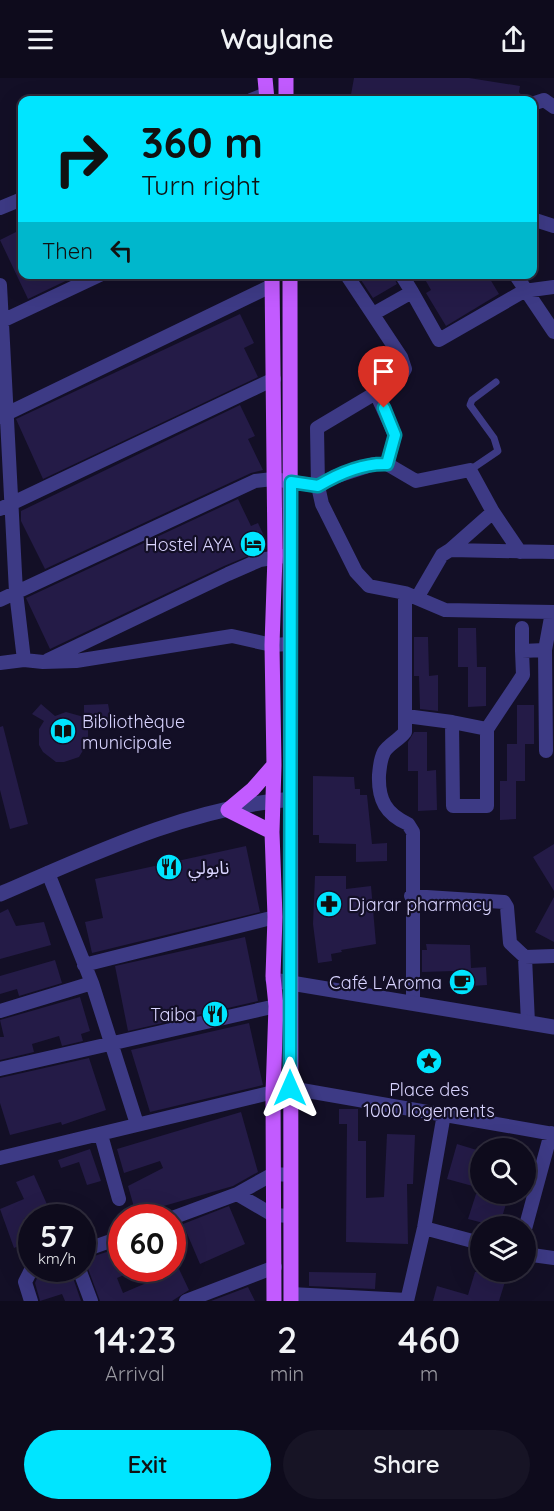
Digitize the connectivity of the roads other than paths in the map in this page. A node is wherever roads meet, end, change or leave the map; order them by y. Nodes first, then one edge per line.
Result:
1 (265, 78) edge
2 (286, 78) edge
3 (266, 96) edge
4 (286, 96) edge
5 (537, 102) edge
6 (554, 107) edge
7 (18, 200) edge
8 (0, 208) edge
9 (537, 221) edge
10 (554, 226) edge
11 (91, 279) edge
12 (290, 279) edge
13 (349, 279) edge
14 (404, 279) edge
15 (518, 279) edge
16 (271, 280) edge
17 (0, 285) edge
18 (554, 287) edge
19 (524, 291) junction
20 (411, 292) junction
21 (373, 314) junction
22 (2, 321) edge
23 (554, 332) edge
24 (274, 379) junction
25 (496, 382) dead end
26 (376, 393) junction
27 (4, 415) edge
28 (5, 460) edge
29 (387, 464) junction
30 (470, 470) junction
31 (273, 479) junction
32 (291, 482) junction
33 (318, 486) junction
34 (6, 506) edge
35 (493, 512) junction
36 (450, 550) junction
37 (520, 552) junction
38 (554, 552) edge
39 (291, 555) junction
40 (275, 556) junction
41 (16, 592) junction
42 (411, 596) junction
43 (0, 600) edge
44 (553, 612) edge
45 (522, 628) dead end
46 (289, 644) junction
47 (272, 645) junction
48 (545, 650) junction
49 (522, 651) junction
50 (24, 660) junction
51 (43, 662) junction
52 (0, 663) edge
53 (406, 716) junction
54 (452, 722) junction
55 (487, 729) junction
56 (546, 751) dead end
57 (274, 765) junction
58 (290, 799) junction
59 (272, 801) junction
60 (228, 810) junction
61 (272, 832) junction
62 (48, 873) junction
63 (0, 894) edge
64 (411, 896) junction
65 (275, 916) junction
66 (554, 956) edge
67 (525, 957) junction
68 (84, 965) junction
69 (273, 980) junction
70 (290, 981) junction
71 (92, 983) junction
72 (412, 1001) junction
73 (276, 1006) junction
74 (0, 1011) edge
75 (528, 1023) junction
76 (554, 1027) edge
77 (112, 1043) junction
78 (0, 1069) edge
79 (290, 1088) junction
80 (273, 1094) junction
81 (444, 1114) junction
82 (137, 1124) junction
83 (552, 1133) edge
84 (101, 1135) junction
85 (0, 1158) edge
86 (273, 1174) junction
87 (291, 1175) junction
88 (237, 1194) junction
89 (119, 1199) dead end
90 (186, 1213) edge
91 (273, 1215) junction
92 (291, 1216) junction
93 (529, 1216) edge
94 (424, 1228) junction
95 (470, 1240) edge
96 (536, 1256) edge
97 (554, 1258) edge
98 (275, 1267) junction
99 (25, 1282) edge
100 (84, 1282) edge
101 (291, 1297) edge
102 (31, 1301) edge
103 (91, 1301) edge
104 (186, 1301) edge
105 (274, 1301) edge
106 (407, 1301) edge

1 - 3 main road
2 - 4 main road
5 - 6 street
7 - 8 street
9 - 10 street
11 - 22 street
12 - 32 main road
13 - 21 street
14 - 20 street
15 - 19 street
16 - 24 main road
16 - 27 street
17 - 22 street
18 - 19 street
19 - 20 street
19 - 23 street
20 - 21 street
21 - 26 street
22 - 27 street
24 - 31 main road
24 - 34 street
25 - 30 lane
26 - 29 street
26 - 33 street
27 - 28 street
28 - 34 street
29 - 30 street
29 - 33 street
30 - 35 street
31 - 32 street
31 - 40 main road
31 - 41 street
32 - 33 street
32 - 39 main road
33 - 42 street
34 - 41 street
35 - 36 street
35 - 37 street
36 - 37 street
36 - 42 street
37 - 38 street
39 - 40 street
39 - 46 main road
40 - 47 main road
40 - 51 street
41 - 43 street
41 - 50 street
42 - 44 street
42 - 53 street
44 - 48 street
45 - 49 street
46 - 47 street
46 - 58 main road
47 - 51 street
47 - 57 main road
48 - 49 street
48 - 56 street
49 - 55 street
50 - 51 street
50 - 52 street
53 - 54 street
53 - 64 street
54 - 55 street
54 - 55 street
57 - 59 main road
57 - 60 main road
58 - 59 street
58 - 70 main road
59 - 60 street
59 - 61 main road
60 - 61 main road
60 - 62 street
61 - 65 main road
62 - 63 street
62 - 68 street
64 - 67 street
64 - 72 street
65 - 68 street
65 - 69 main road
66 - 67 street
67 - 75 street
68 - 71 street
69 - 70 street
69 - 73 main road
70 - 72 street
70 - 79 main road
71 - 74 street
71 - 77 street
72 - 75 street
73 - 77 street
73 - 80 main road
75 - 76 street
77 - 78 street
77 - 82 street
79 - 80 street
79 - 81 street
79 - 87 main road
80 - 82 street
80 - 86 main road
81 - 83 street
81 - 94 street
82 - 84 street
83 - 93 street
84 - 85 street
84 - 89 street
86 - 87 street
86 - 88 street
86 - 91 main road
87 - 92 main road
88 - 90 street
88 - 91 street
91 - 92 street
91 - 98 main road
92 - 101 main road
94 - 95 street
94 - 106 street
96 - 97 street
98 - 104 street
98 - 105 main road
99 - 102 street
100 - 103 street
101 - 106 street

